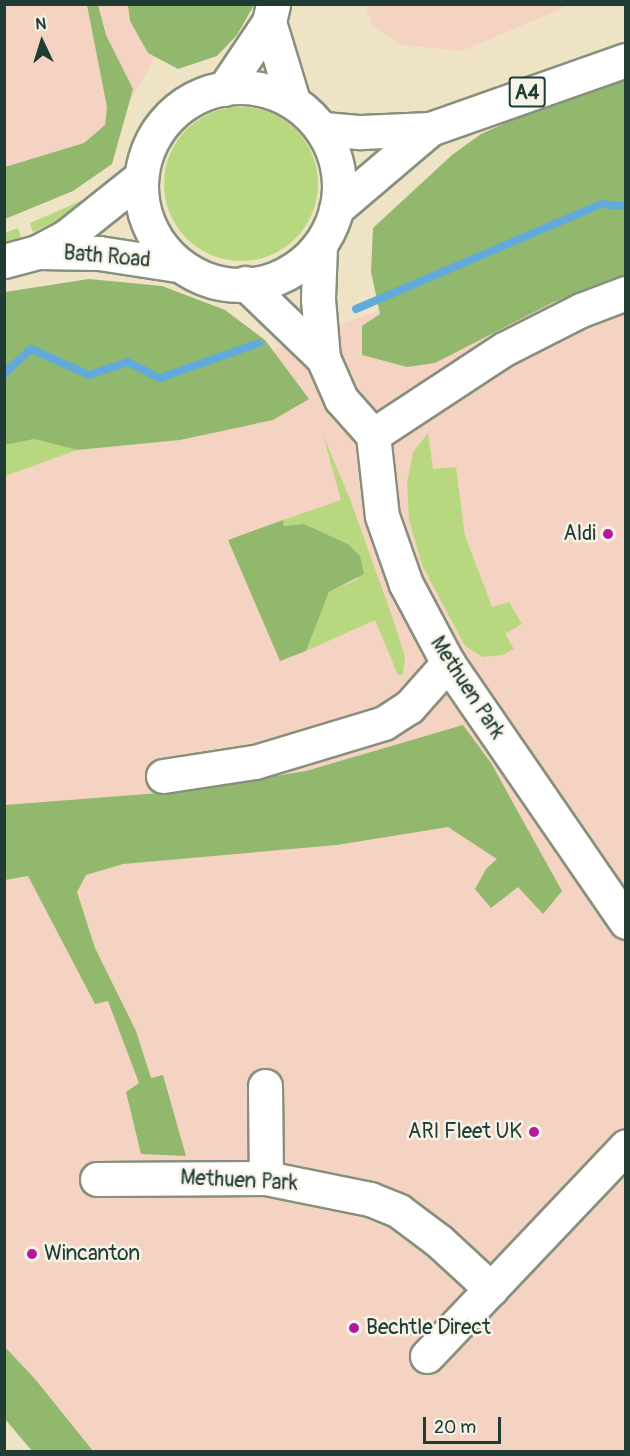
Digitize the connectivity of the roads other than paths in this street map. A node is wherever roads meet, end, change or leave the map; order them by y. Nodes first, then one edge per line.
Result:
1 (271, 13) edge
2 (626, 60) edge
3 (224, 89) junction
4 (293, 100) junction
5 (324, 129) junction
6 (429, 129) junction
7 (141, 177) junction
8 (336, 209) junction
9 (320, 246) junction
10 (37, 252) junction
11 (4, 261) edge
12 (177, 265) junction
13 (245, 283) junction
14 (626, 293) edge
15 (322, 358) junction
16 (373, 435) junction
17 (448, 663) junction
18 (163, 776) dead end
19 (624, 915) edge
20 (265, 1086) dead end
21 (626, 1146) edge
22 (266, 1178) junction
23 (97, 1179) dead end
24 (491, 1289) junction
25 (427, 1356) dead end

1 - 3 street
1 - 4 street
2 - 6 street, A4
3 - 4 street, A4
3 - 7 street, A4
4 - 5 street, A4
5 - 6 street
5 - 8 street, A4
6 - 8 street, A4
7 - 10 street, Bath Road / A4
7 - 12 street, A4
8 - 9 street, A4
9 - 13 street, A4
9 - 15 street
10 - 11 street, Bath Road / A4
10 - 12 street, Bath Road / A4
12 - 13 street, A4
13 - 15 street
14 - 16 street
15 - 16 street
16 - 17 street, Methuen Park
17 - 18 street
17 - 19 street, Methuen Park
20 - 22 street
21 - 24 street
22 - 23 street, Methuen Park
22 - 24 street, Methuen Park
24 - 25 street

